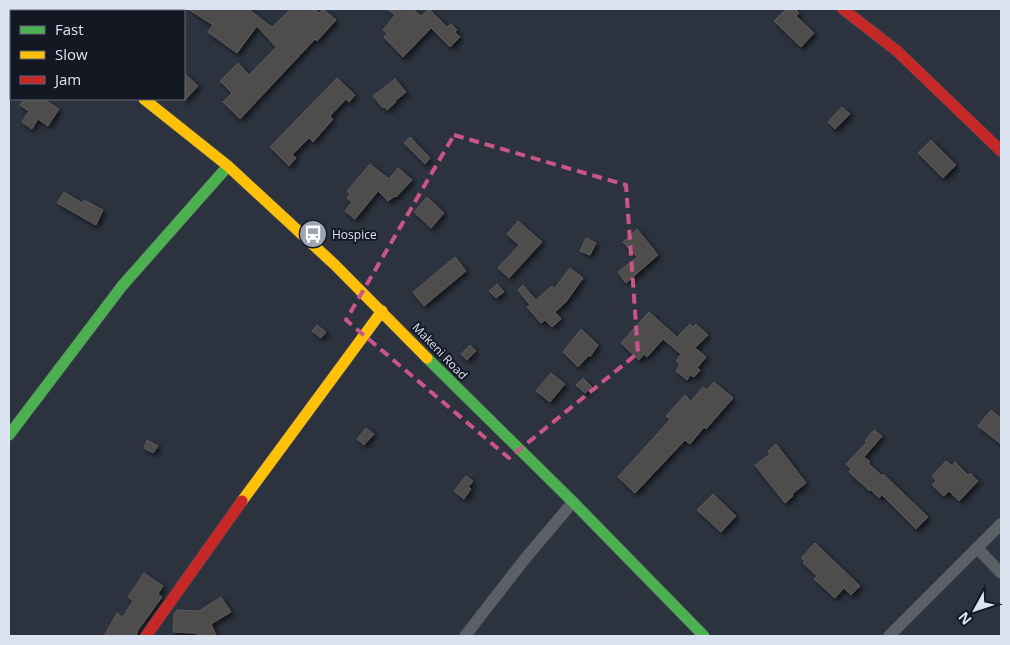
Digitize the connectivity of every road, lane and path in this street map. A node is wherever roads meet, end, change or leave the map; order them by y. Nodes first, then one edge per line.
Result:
1 (843, 9) edge
2 (145, 100) edge
3 (1001, 151) edge
4 (228, 166) junction
5 (382, 311) junction
6 (9, 435) edge
7 (573, 502) junction
8 (1001, 524) edge
9 (977, 548) junction
10 (1001, 573) edge
11 (146, 636) edge
12 (465, 636) edge
13 (704, 636) edge
14 (889, 636) edge

1 - 3 street
2 - 4 street, Makeni Road
4 - 5 street, Makeni Road
4 - 6 street
5 - 7 street, Makeni Road
5 - 11 street
7 - 12 street
7 - 13 street, Makeni Road
8 - 9 street
9 - 10 street
9 - 14 street

